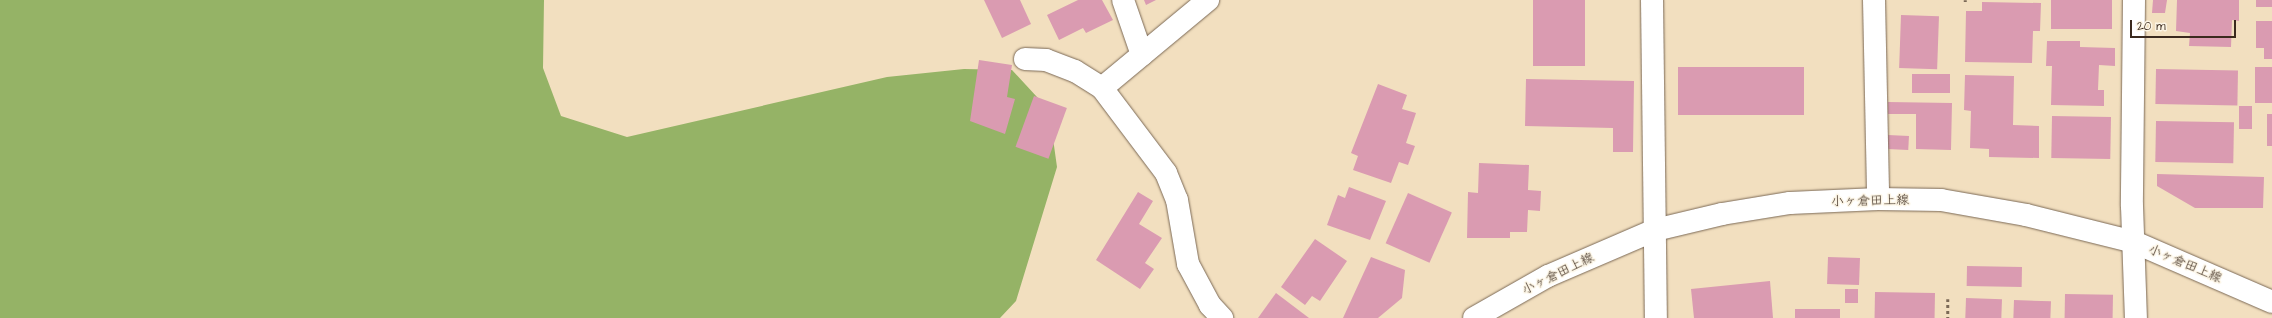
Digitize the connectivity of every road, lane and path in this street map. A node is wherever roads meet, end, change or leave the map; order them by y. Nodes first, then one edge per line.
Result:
1 (1123, 0) edge
2 (1208, 0) edge
3 (1652, 0) edge
4 (1874, 0) edge
5 (2134, 0) edge
6 (1142, 55) junction
7 (1025, 59) dead end
8 (1102, 88) junction
9 (1878, 198) junction
10 (1655, 230) junction
11 (2134, 242) junction
12 (1948, 299) dead end
13 (2272, 302) edge
14 (1222, 318) edge
15 (1474, 318) edge
16 (1656, 318) edge
17 (1948, 318) edge
18 (2136, 318) edge

1 - 6 street
2 - 6 street
3 - 10 street
4 - 9 street
5 - 11 street
6 - 8 street
7 - 8 street
8 - 14 street
9 - 10 street, 小ヶ倉田上線
9 - 11 street, 小ヶ倉田上線
10 - 15 street, 小ヶ倉田上線
10 - 16 street
11 - 13 street, 小ヶ倉田上線
11 - 18 street
12 - 17 path

